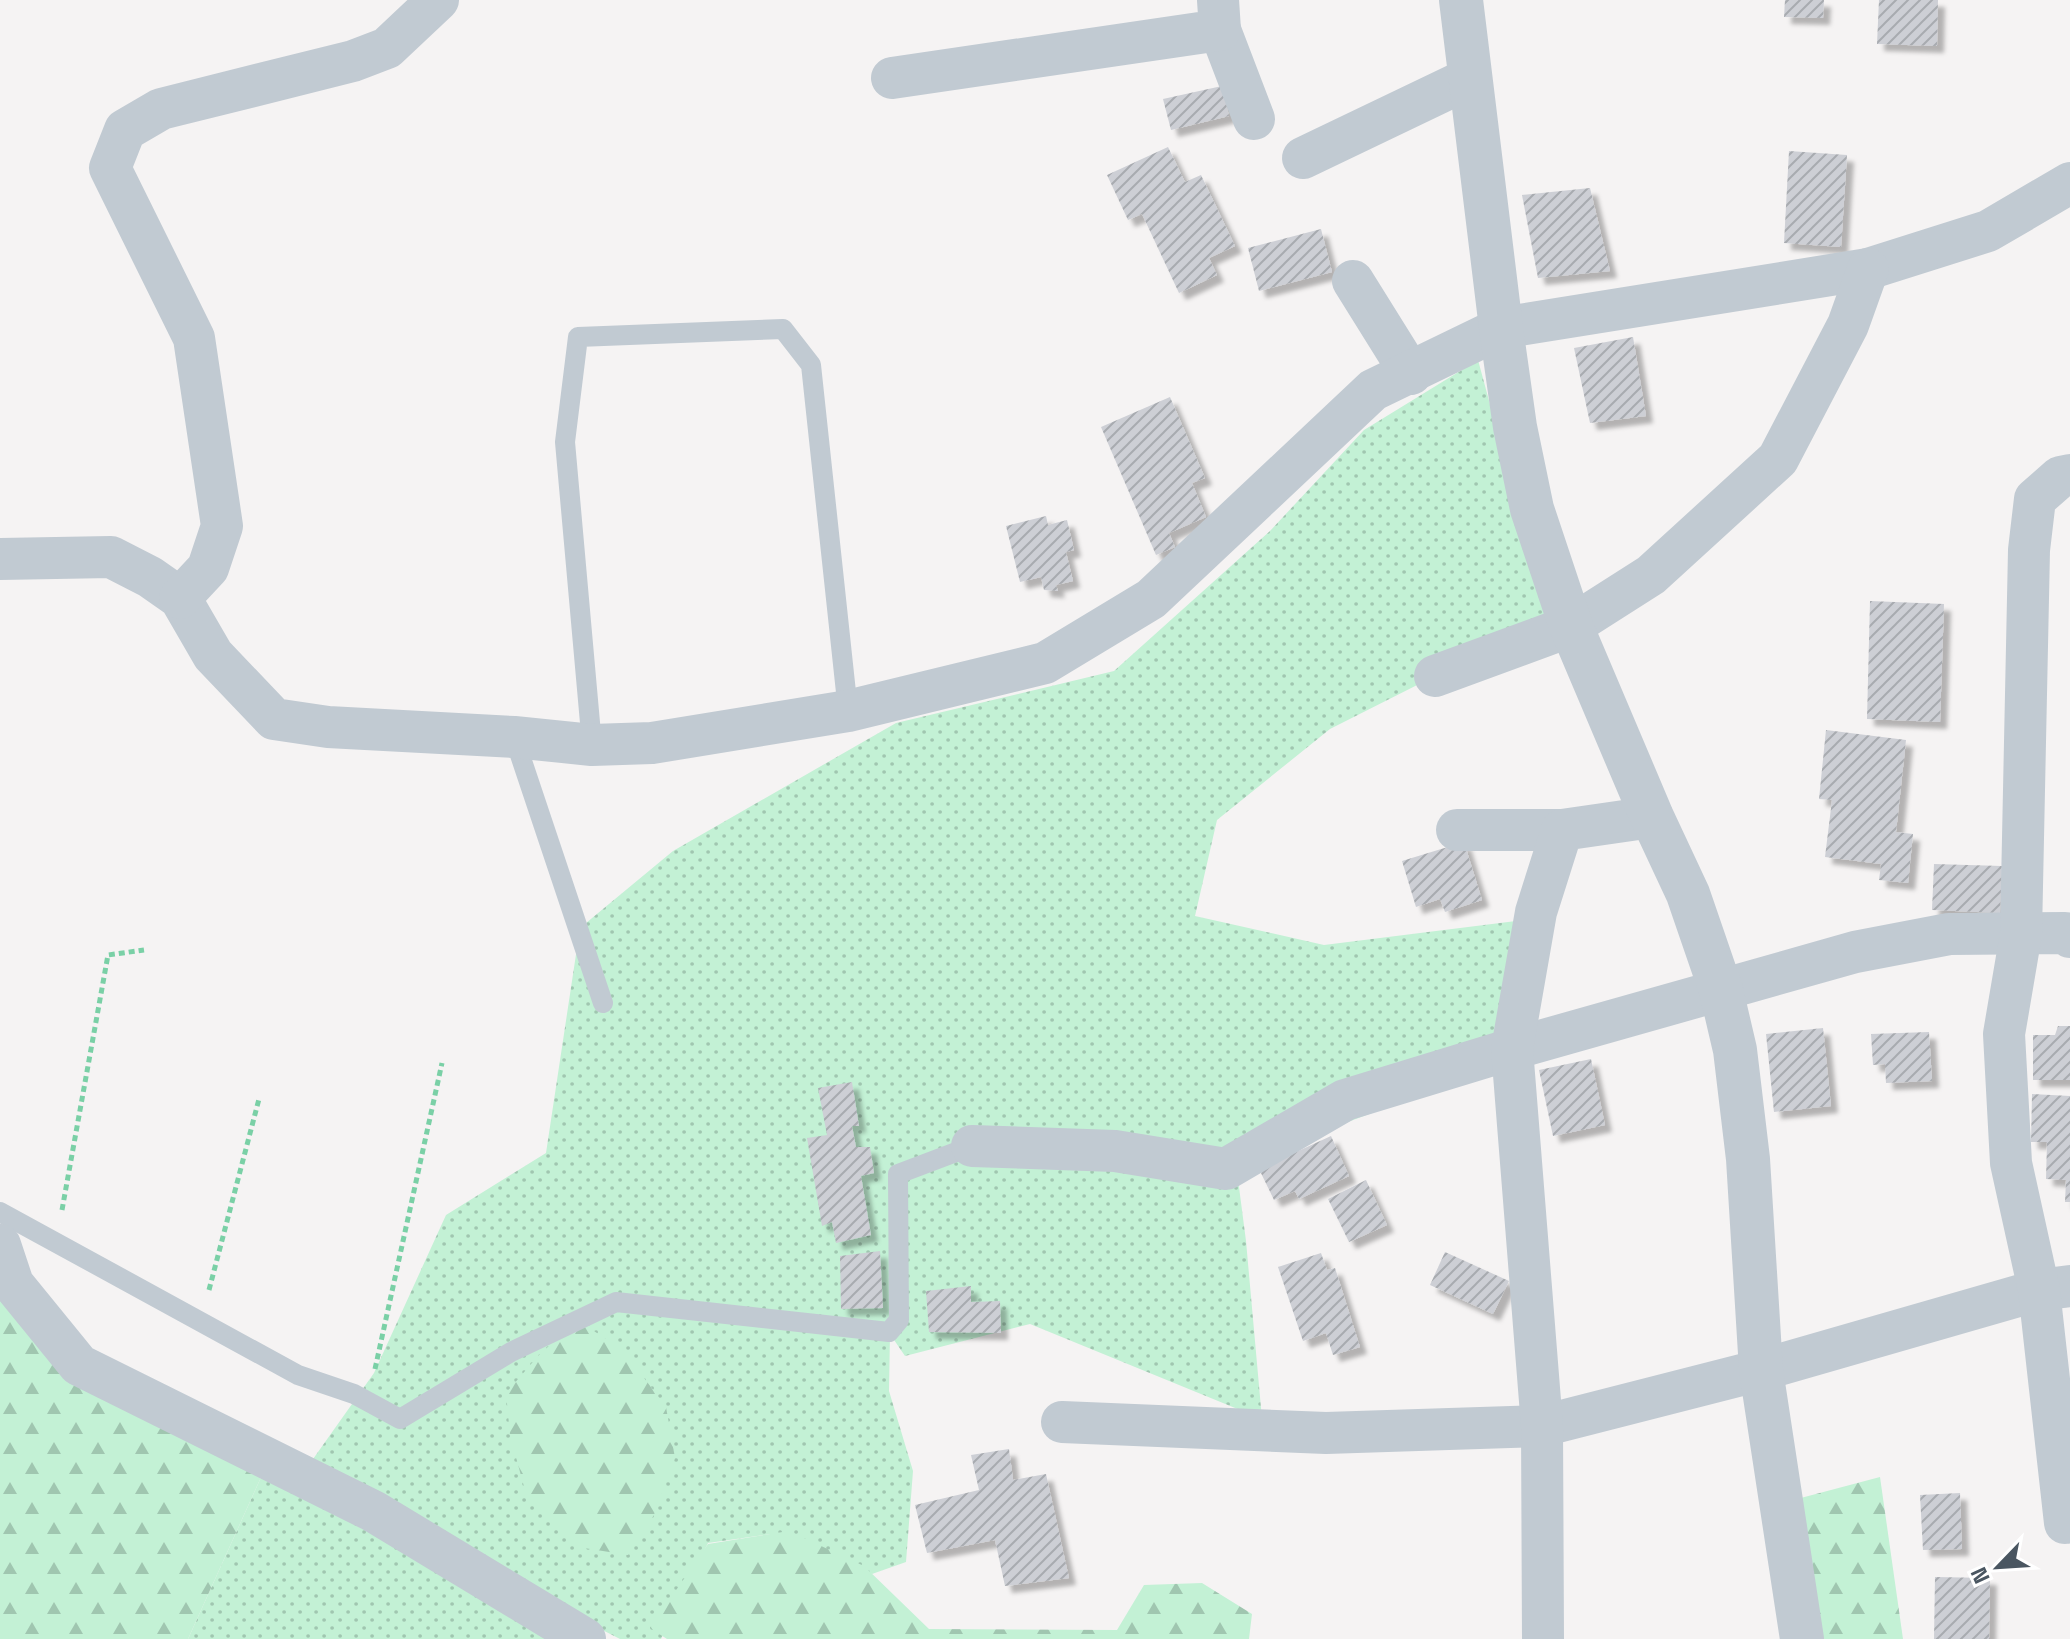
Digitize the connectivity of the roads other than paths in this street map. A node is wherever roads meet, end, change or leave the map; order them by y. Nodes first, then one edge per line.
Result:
1 (438, 0) edge
2 (1461, 0) edge
3 (1219, 15) edge
4 (892, 78) dead end
5 (1470, 78) junction
6 (1254, 119) dead end
7 (1303, 158) dead end
8 (2070, 183) edge
9 (1868, 269) junction
10 (1353, 281) dead end
11 (1501, 328) junction
12 (1411, 374) junction
13 (2070, 475) edge
14 (0, 559) edge
15 (180, 598) junction
16 (1571, 626) junction
17 (1435, 676) dead end
18 (848, 711) junction
19 (514, 737) junction
20 (592, 745) junction
21 (1652, 817) junction
22 (1457, 830) dead end
23 (1562, 830) junction
24 (2021, 934) junction
25 (2070, 937) edge
26 (1721, 990) junction
27 (603, 1003) dead end
28 (1512, 1049) junction
29 (972, 1146) joint
30 (0, 1212) edge
31 (0, 1245) edge
32 (2054, 1288) edge
33 (1761, 1370) junction
34 (1062, 1422) dead end
35 (1542, 1426) junction
36 (2065, 1523) dead end
37 (585, 1639) edge
38 (1543, 1639) edge
39 (1802, 1639) edge

1 - 15 street
2 - 5 street
3 - 4 street
3 - 6 street
5 - 7 street
5 - 11 street
8 - 9 street
9 - 11 street
9 - 16 street
10 - 12 street
11 - 12 street
11 - 16 street
12 - 18 street
13 - 24 street
14 - 15 street
15 - 19 street
16 - 17 street
16 - 21 street
18 - 20 street
18 - 20 lane
19 - 20 street
19 - 27 lane
21 - 23 street
21 - 26 street
22 - 23 street
23 - 28 street
24 - 25 street
24 - 26 street
24 - 32 street
26 - 28 street
26 - 33 street
28 - 29 street
28 - 35 street
29 - 30 lane
31 - 37 street
32 - 33 street
32 - 36 street
33 - 35 street
33 - 39 street
34 - 35 street
35 - 38 street

